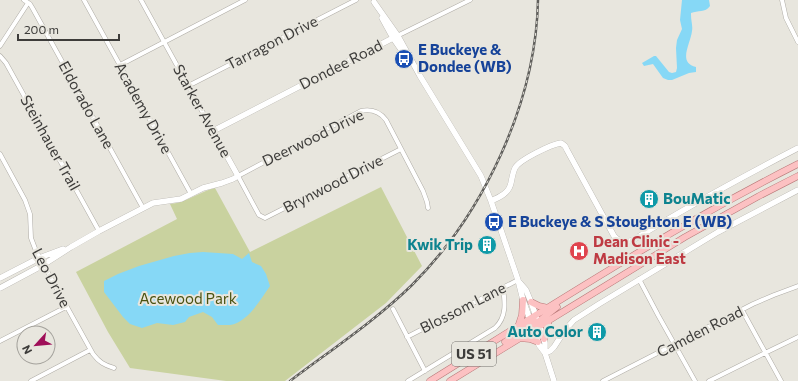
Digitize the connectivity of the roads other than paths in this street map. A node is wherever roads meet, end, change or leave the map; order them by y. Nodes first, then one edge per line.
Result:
1 (84, 0) edge
2 (141, 0) edge
3 (245, 0) edge
4 (356, 0) edge
5 (470, 0) edge
6 (782, 0) edge
7 (26, 1) edge
8 (374, 1) edge
9 (395, 37) junction
10 (164, 42) junction
11 (798, 42) edge
12 (0, 46) edge
13 (0, 56) edge
14 (120, 64) junction
15 (188, 86) junction
16 (213, 131) junction
17 (798, 148) edge
18 (400, 149) junction
19 (0, 154) edge
20 (798, 164) edge
21 (238, 176) junction
22 (798, 176) edge
23 (798, 190) edge
24 (191, 194) junction
25 (491, 201) junction
26 (142, 208) junction
27 (428, 208) dead end
28 (265, 218) joint
29 (99, 231) junction
30 (71, 247) junction
31 (39, 258) junction
32 (43, 265) junction
33 (617, 266) junction
34 (0, 278) edge
35 (639, 279) junction
36 (518, 280) junction
37 (798, 286) edge
38 (0, 288) edge
39 (503, 288) junction
40 (523, 300) junction
41 (531, 302) junction
42 (66, 307) junction
43 (548, 308) junction
44 (393, 309) dead end
45 (742, 310) junction
46 (549, 320) junction
47 (535, 323) junction
48 (518, 327) junction
49 (407, 337) junction
50 (798, 337) edge
51 (519, 338) junction
52 (0, 341) edge
53 (541, 341) junction
54 (675, 344) junction
55 (90, 350) junction
56 (765, 352) junction
57 (545, 353) junction
58 (114, 368) dead end
59 (425, 371) junction
60 (461, 374) junction
61 (31, 381) edge
62 (408, 381) edge
63 (430, 381) edge
64 (450, 381) edge
65 (554, 381) edge
66 (603, 381) edge
67 (695, 381) edge
68 (709, 381) edge
69 (781, 381) edge

1 - 14 street, Academy Drive
2 - 10 street, Starker Avenue
3 - 10 street
4 - 15 street, Tarragon Drive
5 - 9 street, Dondee Road
6 - 11 street
7 - 12 street
7 - 26 street, Eldorado Lane
8 - 9 street
9 - 16 street, Dondee Road
9 - 25 street
10 - 14 street
10 - 15 street, Starker Avenue
13 - 29 street, Steinhauer Trail
14 - 24 street, Academy Drive
15 - 16 street, Starker Avenue
16 - 21 street, Starker Avenue
17 - 25 street
18 - 21 street, Deerwood Drive
18 - 27 street, Deerwood Drive
18 - 28 street, Brynwood Drive
19 - 31 street, Leo Drive
20 - 33 main road, US 51
21 - 24 street
21 - 28 street, Starker Avenue
22 - 46 main road, US 51
23 - 35 street
24 - 26 street
25 - 36 street
26 - 29 street
29 - 30 street
30 - 31 street
30 - 32 street
31 - 32 street, Leo Drive
31 - 34 street
32 - 38 street
32 - 42 street, Leo Drive
33 - 43 main road, US 51
33 - 47 main road
35 - 54 street
35 - 57 street
36 - 39 street, Blossom Lane
36 - 40 street
36 - 41 street
37 - 45 street, Camden Road
39 - 49 street, Blossom Lane
39 - 59 street
40 - 47 street
40 - 48 main road
41 - 43 main road
41 - 47 street
42 - 52 street
42 - 55 street, Leo Drive
43 - 47 main road, US 51
44 - 49 street
45 - 54 street, Camden Road
45 - 56 street
46 - 47 main road, US 51
46 - 53 main road
47 - 48 main road, US 51
47 - 51 main road, US 51
47 - 53 street
47 - 60 main road
48 - 63 main road, US 51
49 - 59 street
50 - 56 street
51 - 53 main road
51 - 60 main road, US 51
53 - 57 street
54 - 66 street, Camden Road
54 - 67 street
55 - 58 street, Leo Drive
55 - 61 street
56 - 68 street
56 - 69 street
57 - 65 street
59 - 62 street
60 - 64 main road, US 51

